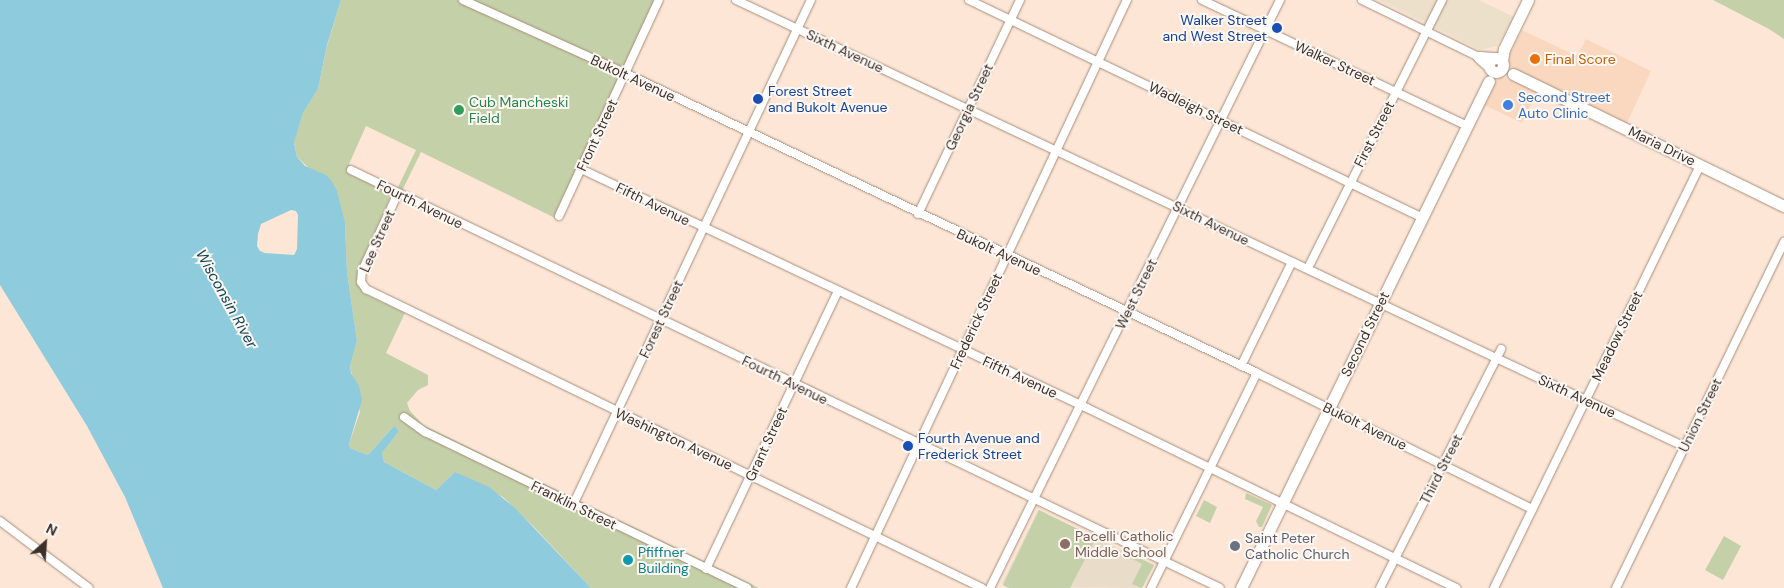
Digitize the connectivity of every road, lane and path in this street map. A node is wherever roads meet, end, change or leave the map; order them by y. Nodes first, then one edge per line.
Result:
1 (463, 0) edge
2 (659, 0) edge
3 (736, 0) edge
4 (811, 0) edge
5 (969, 0) edge
6 (1020, 0) edge
7 (1127, 0) edge
8 (1202, 0) edge
9 (1280, 0) edge
10 (1362, 0) edge
11 (1442, 0) edge
12 (1528, 0) edge
13 (1010, 19) junction
14 (798, 29) junction
15 (1265, 29) junction
16 (1425, 32) junction
17 (1479, 57) joint
18 (1098, 61) junction
19 (1496, 64) junction
20 (625, 73) junction
21 (1396, 92) junction
22 (968, 109) junction
23 (1222, 121) junction
24 (1467, 126) junction
25 (748, 134) junction
26 (1056, 150) junction
27 (1700, 165) junction
28 (581, 169) junction
29 (351, 170) dead end
30 (1349, 182) junction
31 (398, 193) junction
32 (1784, 206) edge
33 (1179, 207) junction
34 (918, 214) junction
35 (559, 216) dead end
36 (1423, 218) junction
37 (704, 228) junction
38 (1784, 242) edge
39 (1007, 256) junction
40 (1292, 262) junction
41 (1308, 268) junction
42 (366, 289) joint
43 (838, 291) junction
44 (1380, 302) junction
45 (1128, 312) junction
46 (660, 320) junction
47 (1501, 349) dead end
48 (962, 350) junction
49 (1497, 358) junction
50 (1241, 366) junction
51 (1257, 373) junction
52 (794, 384) junction
53 (1586, 400) junction
54 (1081, 405) junction
55 (1328, 409) junction
56 (617, 412) junction
57 (404, 417) dead end
58 (918, 444) junction
59 (1685, 447) junction
60 (1443, 464) junction
61 (1210, 468) junction
62 (750, 476) junction
63 (1034, 498) junction
64 (573, 504) junction
65 (1283, 504) junction
66 (1532, 509) junction
67 (0, 521) edge
68 (875, 537) junction
69 (1396, 558) junction
70 (1164, 561) junction
71 (706, 569) junction
72 (89, 588) edge
73 (747, 588) edge
74 (850, 588) edge
75 (982, 588) edge
76 (990, 588) edge
77 (1151, 588) edge
78 (1220, 588) edge
79 (1241, 588) edge
80 (1380, 588) edge
81 (1456, 588) edge
82 (1494, 588) edge
83 (1616, 588) edge

1 - 20 street, Bukolt Avenue
2 - 20 street, Front Street
3 - 14 street, Sixth Avenue
4 - 14 street
5 - 13 street, Wadleigh Street
6 - 13 street, Georgia Street
7 - 18 street, Frederick Street
8 - 15 street, Walker Street
9 - 15 street, West Street
10 - 16 street
11 - 16 street, First Street
12 - 19 street
13 - 18 street, Wadleigh Street
13 - 22 street, Georgia Street
14 - 22 street, Sixth Avenue
14 - 25 street, Forest Street
15 - 21 street, Walker Street
15 - 23 street, West Street
16 - 17 street
16 - 21 street, First Street
17 - 19 street, Maria Drive
18 - 23 street, Wadleigh Street
18 - 26 street, Frederick Street
19 - 24 street, Second Street
19 - 27 street, Maria Drive
20 - 25 street, Bukolt Avenue
20 - 28 street, Front Street
21 - 24 street, Walker Street
21 - 30 street, First Street
22 - 26 street, Sixth Avenue
22 - 34 street, Georgia Street
23 - 30 street, Wadleigh Street
23 - 33 street, West Street
24 - 36 street, Second Street
25 - 34 street, Bukolt Avenue
25 - 37 street, Forest Street
26 - 33 street, Sixth Avenue
26 - 39 street, Frederick Street
27 - 32 street, Maria Drive
27 - 53 street, Meadow Street
28 - 35 street, Front Street
28 - 37 street, Fifth Avenue
29 - 31 street, Fourth Avenue
30 - 36 street, Wadleigh Street
30 - 41 street, First Street
31 - 42 street, Lee Street
31 - 46 street, Fourth Avenue
33 - 40 street, Sixth Avenue
33 - 45 street, West Street
34 - 39 street, Bukolt Avenue
36 - 44 street, Second Street
37 - 43 street, Fifth Avenue
37 - 46 street, Forest Street
38 - 59 street, Union Street
39 - 45 street, Bukolt Avenue
39 - 48 street, Frederick Street
40 - 41 street, Sixth Avenue
40 - 50 street
41 - 44 street, Sixth Avenue
42 - 56 street, Washington Avenue
43 - 48 street, Fifth Avenue
43 - 52 street, Grant Street
44 - 49 street, Sixth Avenue
44 - 55 street, Second Street
45 - 50 street, Bukolt Avenue
45 - 54 street, West Street
46 - 52 street, Fourth Avenue
46 - 56 street, Forest Street
47 - 49 street, Third Street
48 - 54 street, Fifth Avenue
48 - 58 street, Frederick Street
49 - 53 street, Sixth Avenue
49 - 60 street, Third Street
50 - 51 street, Bukolt Avenue
51 - 55 street, Bukolt Avenue
51 - 61 street
52 - 58 street, Fourth Avenue
52 - 62 street, Grant Street
53 - 59 street, Sixth Avenue
53 - 66 street, Meadow Street
54 - 61 street, Fifth Avenue
54 - 63 street, West Street
55 - 60 street, Bukolt Avenue
55 - 65 street, Second Street
56 - 62 street, Washington Avenue
56 - 64 street, Forest Street
57 - 64 street, Franklin Street
58 - 63 street, Fourth Avenue
58 - 68 street, Frederick Street
59 - 83 street, Union Street
60 - 66 street, Bukolt Avenue
60 - 69 street, Third Street
61 - 65 street, Fifth Avenue
61 - 70 street
62 - 68 street, Washington Avenue
62 - 71 street, Grant Street
63 - 70 street, Fourth Avenue
63 - 76 street, West Street
64 - 71 street, Franklin Street
65 - 69 street, Fifth Avenue
65 - 79 street, Second Street
66 - 82 street, Meadow Street
67 - 72 street
68 - 74 street, Frederick Street
68 - 75 street, Washington Avenue
69 - 80 street, Third Street
69 - 81 street, Fifth Avenue
70 - 77 street
70 - 78 street, Fourth Avenue
71 - 73 street, Franklin Street

